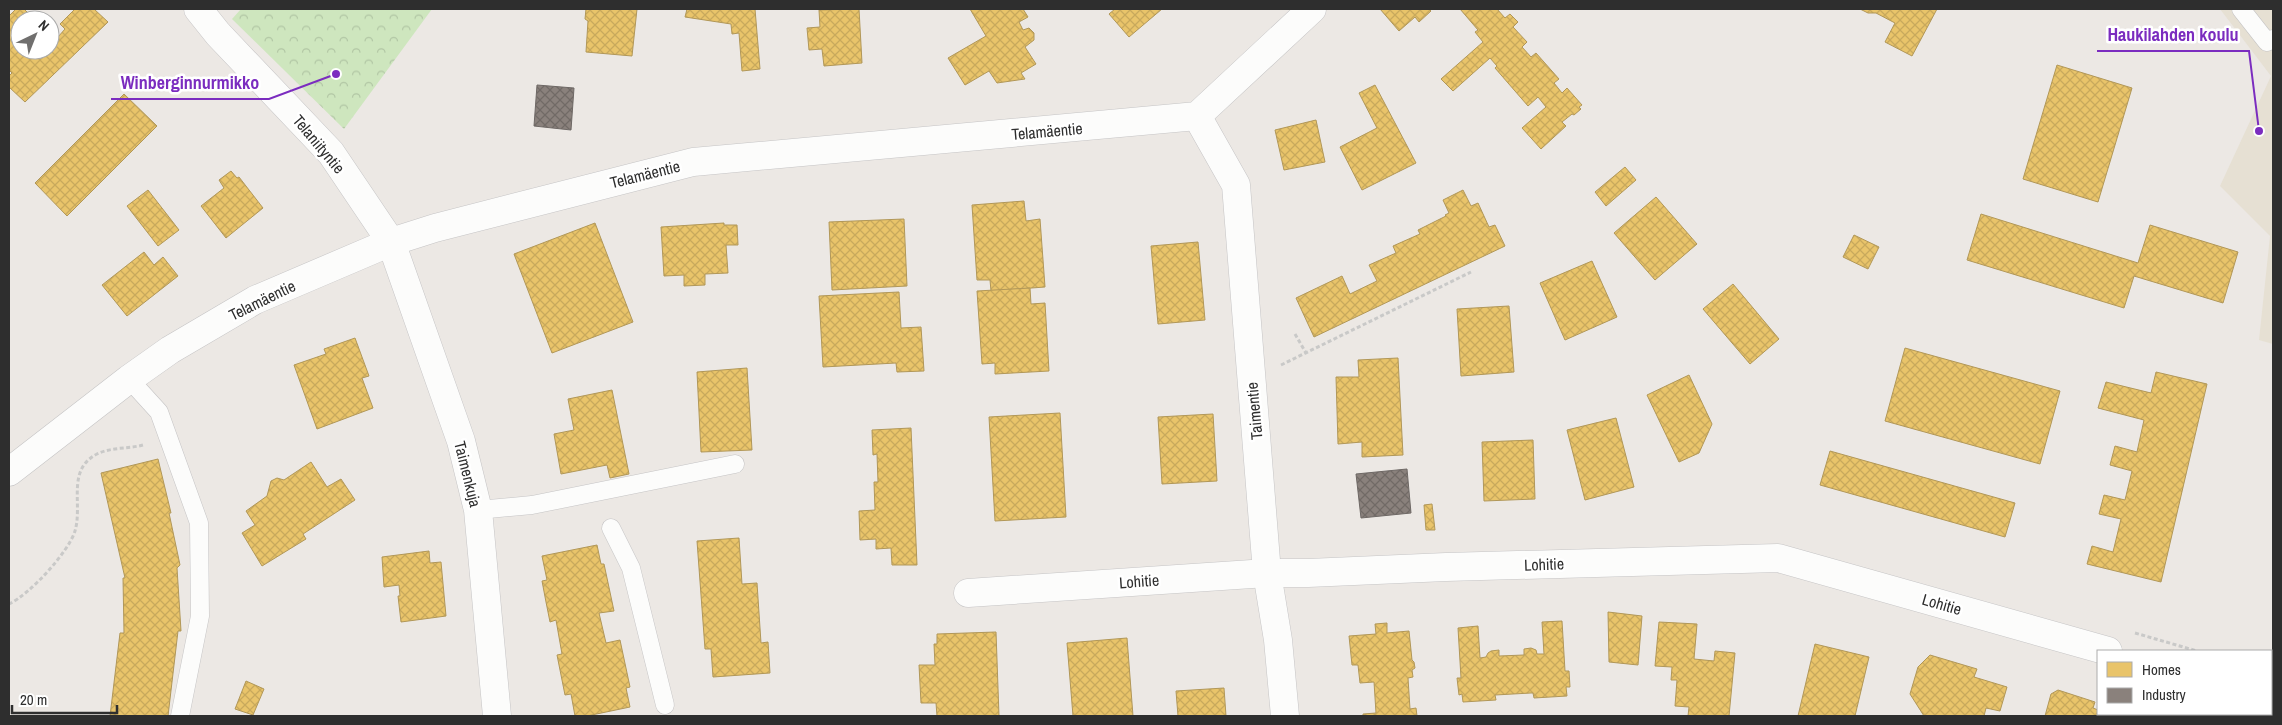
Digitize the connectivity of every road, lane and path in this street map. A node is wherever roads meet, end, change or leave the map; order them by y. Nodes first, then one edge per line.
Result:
1 (198, 9) edge
2 (1312, 9) edge
3 (2241, 9) edge
4 (2273, 39) edge
5 (1197, 116) junction
6 (391, 242) junction
7 (1471, 272) dead end
8 (1295, 334) dead end
9 (1306, 353) junction
10 (1273, 369) dead end
11 (128, 379) junction
12 (168, 437) junction
13 (735, 464) dead end
14 (9, 472) edge
15 (478, 510) junction
16 (611, 528) dead end
17 (1267, 573) junction
18 (968, 593) dead end
19 (9, 604) edge
20 (2104, 650) edge
21 (665, 705) dead end
22 (180, 716) edge
23 (498, 716) edge
24 (1285, 716) edge

1 - 6 street, Telaniityntie
2 - 5 street
3 - 4 lane
5 - 6 street, Telamäentie
5 - 17 street, Taimentie
6 - 11 street, Telamäentie
6 - 15 street, Taimenkuja
7 - 9 path
8 - 9 path
9 - 10 path
11 - 12 lane
11 - 14 street, Telamäentie
12 - 19 path
12 - 22 lane
13 - 15 lane
15 - 23 street, Taimenkuja
16 - 21 lane
17 - 18 street, Lohitie
17 - 20 street, Lohitie
17 - 24 street, Taimentie

